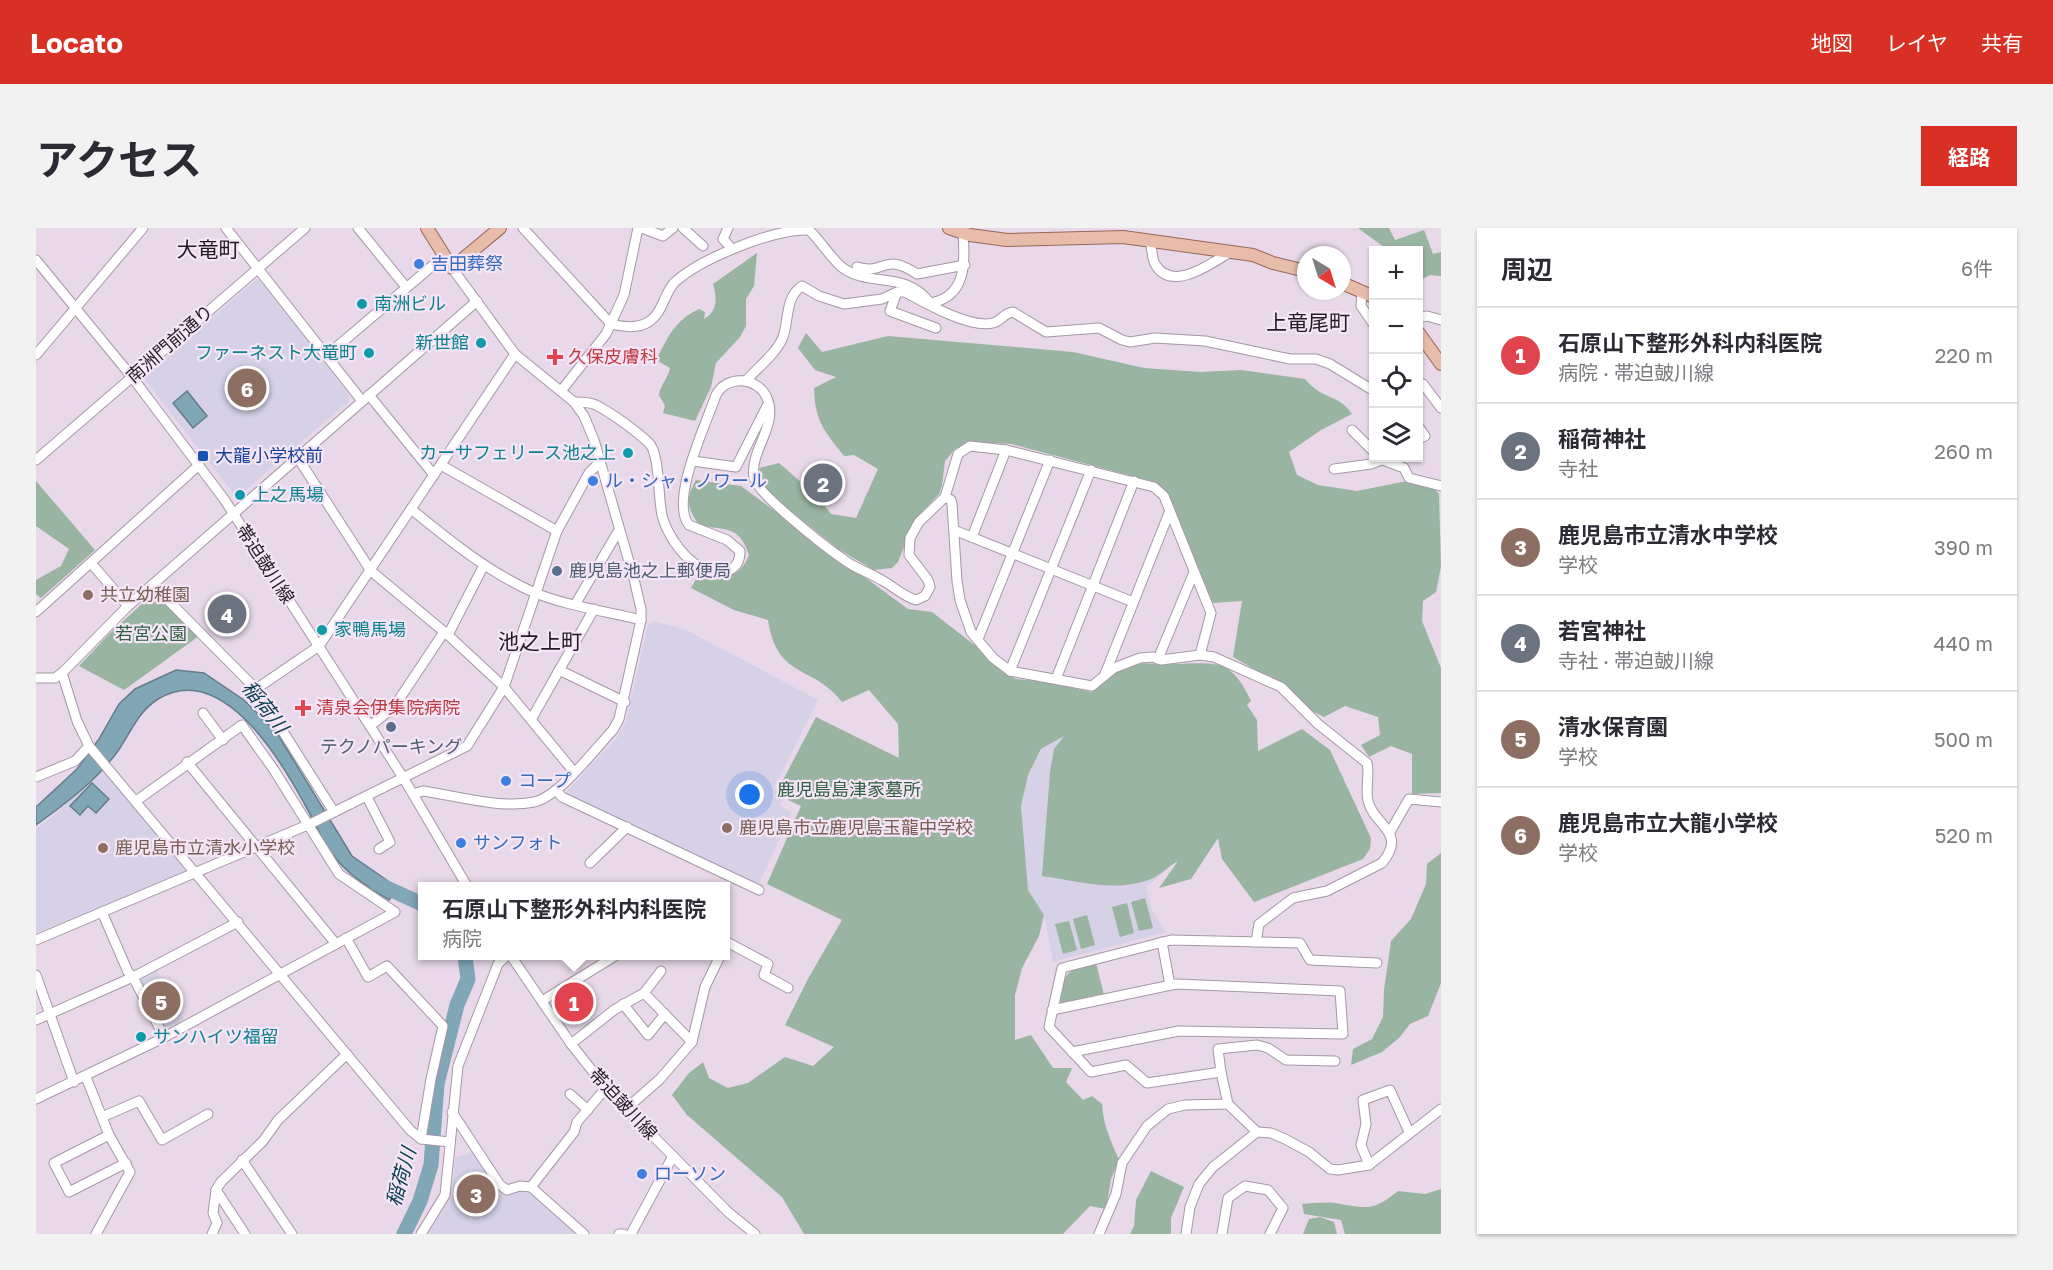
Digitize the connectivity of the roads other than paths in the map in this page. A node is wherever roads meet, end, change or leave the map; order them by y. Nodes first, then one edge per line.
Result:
1 (143, 228) edge
2 (226, 228) edge
3 (305, 228) edge
4 (358, 228) edge
5 (427, 228) edge
6 (500, 228) edge
7 (523, 228) edge
8 (640, 228) edge
9 (674, 228) edge
10 (682, 228) edge
11 (728, 228) edge
12 (803, 228) edge
13 (949, 228) edge
14 (963, 232) junction
15 (1150, 241) junction
16 (704, 246) dead end
17 (732, 249) junction
18 (1232, 251) junction
19 (445, 255) junction
20 (36, 260) edge
21 (838, 262) junction
22 (965, 265) junction
23 (452, 267) junction
24 (259, 268) junction
25 (1297, 269) edge
26 (406, 287) junction
27 (1351, 287) edge
28 (897, 292) junction
29 (1368, 294) edge
30 (477, 301) junction
31 (930, 303) junction
32 (76, 309) junction
33 (1423, 317) edge
34 (1369, 318) edge
35 (1441, 320) edge
36 (610, 324) junction
37 (936, 328) dead end
38 (1423, 338) edge
39 (515, 354) junction
40 (36, 355) edge
41 (326, 356) junction
42 (1441, 364) edge
43 (132, 377) junction
44 (746, 381) junction
45 (1423, 387) edge
46 (1369, 389) edge
47 (561, 391) junction
48 (365, 398) junction
49 (574, 402) junction
50 (769, 404) junction
51 (1441, 408) edge
52 (1353, 430) dead end
53 (1369, 447) edge
54 (1006, 450) junction
55 (298, 458) junction
56 (36, 460) edge
57 (1050, 460) junction
58 (693, 461) junction
59 (600, 462) junction
60 (1369, 462) edge
61 (1389, 462) edge
62 (199, 465) junction
63 (441, 465) junction
64 (1334, 469) dead end
65 (1091, 470) junction
66 (434, 475) junction
67 (1134, 481) junction
68 (1441, 486) edge
69 (945, 497) junction
70 (411, 509) junction
71 (1169, 513) junction
72 (233, 514) junction
73 (619, 530) junction
74 (954, 530) junction
75 (557, 531) junction
76 (972, 537) junction
77 (1012, 552) junction
78 (91, 562) junction
79 (484, 565) junction
80 (1052, 568) junction
81 (371, 571) junction
82 (1194, 572) junction
83 (153, 585) junction
84 (1093, 585) junction
85 (534, 592) junction
86 (1133, 602) junction
87 (576, 603) junction
88 (128, 606) junction
89 (594, 609) junction
90 (36, 612) edge
91 (641, 620) junction
92 (446, 633) junction
93 (978, 639) junction
94 (319, 646) junction
95 (1200, 656) junction
96 (1158, 658) junction
97 (559, 670) junction
98 (1010, 671) junction
99 (62, 673) junction
100 (1105, 676) junction
101 (36, 678) edge
102 (1056, 679) junction
103 (504, 687) junction
104 (256, 689) junction
105 (625, 702) junction
106 (203, 713) dead end
107 (532, 718) junction
108 (370, 726) junction
109 (223, 740) junction
110 (89, 746) junction
111 (187, 762) junction
112 (574, 772) junction
113 (36, 777) edge
114 (404, 779) junction
115 (556, 790) junction
116 (413, 794) junction
117 (367, 796) junction
118 (136, 801) junction
119 (1441, 802) edge
120 (333, 813) junction
121 (310, 825) junction
122 (627, 827) junction
123 (1390, 832) junction
124 (256, 847) junction
125 (378, 849) dead end
126 (590, 863) dead end
127 (196, 872) junction
128 (465, 882) edge
129 (759, 890) dead end
130 (102, 912) junction
131 (238, 922) junction
132 (346, 939) junction
133 (36, 940) edge
134 (1162, 942) junction
135 (1256, 942) junction
136 (336, 944) junction
137 (730, 945) edge
138 (502, 960) edge
139 (514, 960) edge
140 (609, 960) edge
141 (718, 960) edge
142 (1377, 963) dead end
143 (661, 971) dead end
144 (36, 975) edge
145 (281, 975) junction
146 (133, 977) junction
147 (1170, 985) junction
148 (788, 988) dead end
149 (644, 993) junction
150 (542, 1001) junction
151 (623, 1004) junction
152 (1052, 1010) junction
153 (50, 1014) junction
154 (665, 1014) junction
155 (36, 1020) edge
156 (164, 1037) junction
157 (692, 1042) junction
158 (571, 1044) junction
159 (1072, 1052) junction
160 (347, 1054) junction
161 (1335, 1061) dead end
162 (1221, 1072) junction
163 (86, 1077) junction
164 (74, 1082) junction
165 (606, 1088) junction
166 (570, 1094) dead end
167 (36, 1099) edge
168 (1228, 1104) junction
169 (627, 1108) junction
170 (1441, 1109) edge
171 (588, 1110) junction
172 (452, 1112) junction
173 (208, 1114) dead end
174 (102, 1117) junction
175 (1257, 1132) junction
176 (1409, 1132) junction
177 (109, 1135) junction
178 (423, 1139) junction
179 (448, 1142) junction
180 (673, 1156) junction
181 (242, 1160) junction
182 (126, 1163) junction
183 (1369, 1165) junction
184 (531, 1186) junction
185 (216, 1190) junction
186 (96, 1234) edge
187 (212, 1234) edge
188 (245, 1234) edge
189 (292, 1234) edge
190 (421, 1234) edge
191 (584, 1234) edge
192 (631, 1234) edge
193 (755, 1234) edge
194 (1099, 1234) edge
195 (1186, 1234) edge
196 (1222, 1234) edge
197 (1270, 1234) edge

1 - 32 street
2 - 24 street
3 - 24 street, 南洲門前通り
4 - 26 street
5 - 19 main road
6 - 23 main road
7 - 36 street
8 - 9 street
8 - 36 street
10 - 16 street
11 - 17 street
12 - 17 street
12 - 21 street
13 - 14 main road
14 - 15 main road
14 - 22 street
15 - 18 main road
15 - 18 street
17 - 36 street
18 - 25 main road
19 - 23 main road
19 - 26 street
20 - 32 street, 帯迫皷川線
21 - 22 street
21 - 31 street
22 - 31 street
23 - 30 street
24 - 41 street
24 - 43 street, 南洲門前通り
26 - 41 street
27 - 29 main road
28 - 31 street
28 - 37 street
28 - 44 street
29 - 34 street
30 - 39 street
30 - 48 street
31 - 46 street
32 - 40 street
32 - 43 street, 帯迫皷川線
33 - 35 street
36 - 47 street
38 - 42 main road
39 - 47 street
39 - 63 street
41 - 48 street
43 - 56 street, 南洲門前通り
43 - 62 street, 帯迫皷川線
44 - 50 street
44 - 58 street
45 - 51 street
47 - 49 street
48 - 55 street
48 - 66 street
49 - 58 street
49 - 59 street
50 - 58 street
50 - 69 street
52 - 53 street
54 - 57 street
54 - 69 street
54 - 76 street
55 - 72 street
55 - 81 street
57 - 65 street
57 - 77 street
59 - 73 street
59 - 75 street
60 - 64 street
61 - 68 street
62 - 72 street, 帯迫皷川線
62 - 78 street
63 - 66 street
63 - 75 street
65 - 67 street
65 - 80 street
66 - 70 street
67 - 71 street
67 - 84 street
69 - 74 street
70 - 79 street
70 - 81 street
71 - 82 street
71 - 86 street
72 - 83 street
72 - 94 street, 帯迫皷川線
73 - 87 street
73 - 91 street
74 - 76 street
74 - 93 street
75 - 85 street
76 - 77 street
77 - 80 street
77 - 93 street
78 - 88 street
78 - 90 street
79 - 85 street
79 - 92 street
80 - 84 street
80 - 98 street
81 - 92 street
81 - 94 street
82 - 95 street
82 - 96 street
83 - 88 street
83 - 104 street
84 - 86 street
84 - 102 street
85 - 87 street
85 - 103 street
86 - 100 street
87 - 89 street
88 - 99 street
89 - 91 street
89 - 97 street
91 - 105 street
92 - 103 street
92 - 108 street
93 - 98 street
94 - 104 street
94 - 108 street, 帯迫皷川線
95 - 96 street
95 - 123 street
96 - 100 street
97 - 105 street
97 - 107 street
98 - 102 street
99 - 101 street
99 - 110 street
100 - 102 street
103 - 107 street
103 - 114 street
104 - 120 street
105 - 112 street
106 - 109 street
107 - 112 street
108 - 114 street, 帯迫皷川線
109 - 111 street
109 - 121 street
110 - 113 street
110 - 118 street
111 - 118 street
111 - 124 street
112 - 115 street
114 - 116 street, 帯迫皷川線
114 - 117 street
115 - 116 street
115 - 122 street
116 - 128 street, 帯迫皷川線
117 - 120 street
117 - 125 street
118 - 127 street
119 - 123 street
120 - 121 street
121 - 124 street
121 - 132 street
122 - 126 street
122 - 129 street
123 - 135 street
124 - 127 street
124 - 136 street
127 - 130 street
127 - 131 street
130 - 133 street
130 - 146 street
131 - 145 street
131 - 146 street
132 - 136 street
132 - 178 street
134 - 135 street
134 - 147 street
134 - 152 street
135 - 142 street
136 - 145 street
137 - 148 street
138 - 172 street
139 - 150 street, 帯迫皷川線
140 - 150 street
141 - 157 street
143 - 149 street
144 - 153 street
145 - 156 street
145 - 160 street
146 - 153 street
146 - 156 street
147 - 152 street
147 - 159 street
149 - 151 street
149 - 154 street
150 - 158 street, 帯迫皷川線
151 - 154 street
151 - 158 street
152 - 159 street
153 - 155 street
153 - 164 street
154 - 157 street
156 - 163 street
157 - 169 street
158 - 165 street, 帯迫皷川線
159 - 162 street
160 - 178 street
160 - 181 street
161 - 162 street
162 - 168 street
163 - 164 street
163 - 174 street
164 - 167 street
165 - 169 street, 帯迫皷川線
165 - 171 street
166 - 171 street
168 - 175 street
168 - 194 street
169 - 180 street, 帯迫皷川線
170 - 176 street
171 - 184 street
172 - 179 street
172 - 184 street
173 - 174 street
174 - 177 street
175 - 183 street
175 - 195 street
176 - 183 street
176 - 183 street
177 - 182 street
177 - 182 street
178 - 179 street
179 - 190 street
180 - 192 street
180 - 193 street, 帯迫皷川線
181 - 185 street
181 - 189 street
182 - 186 street
184 - 191 street
185 - 187 street
185 - 188 street
196 - 197 street

